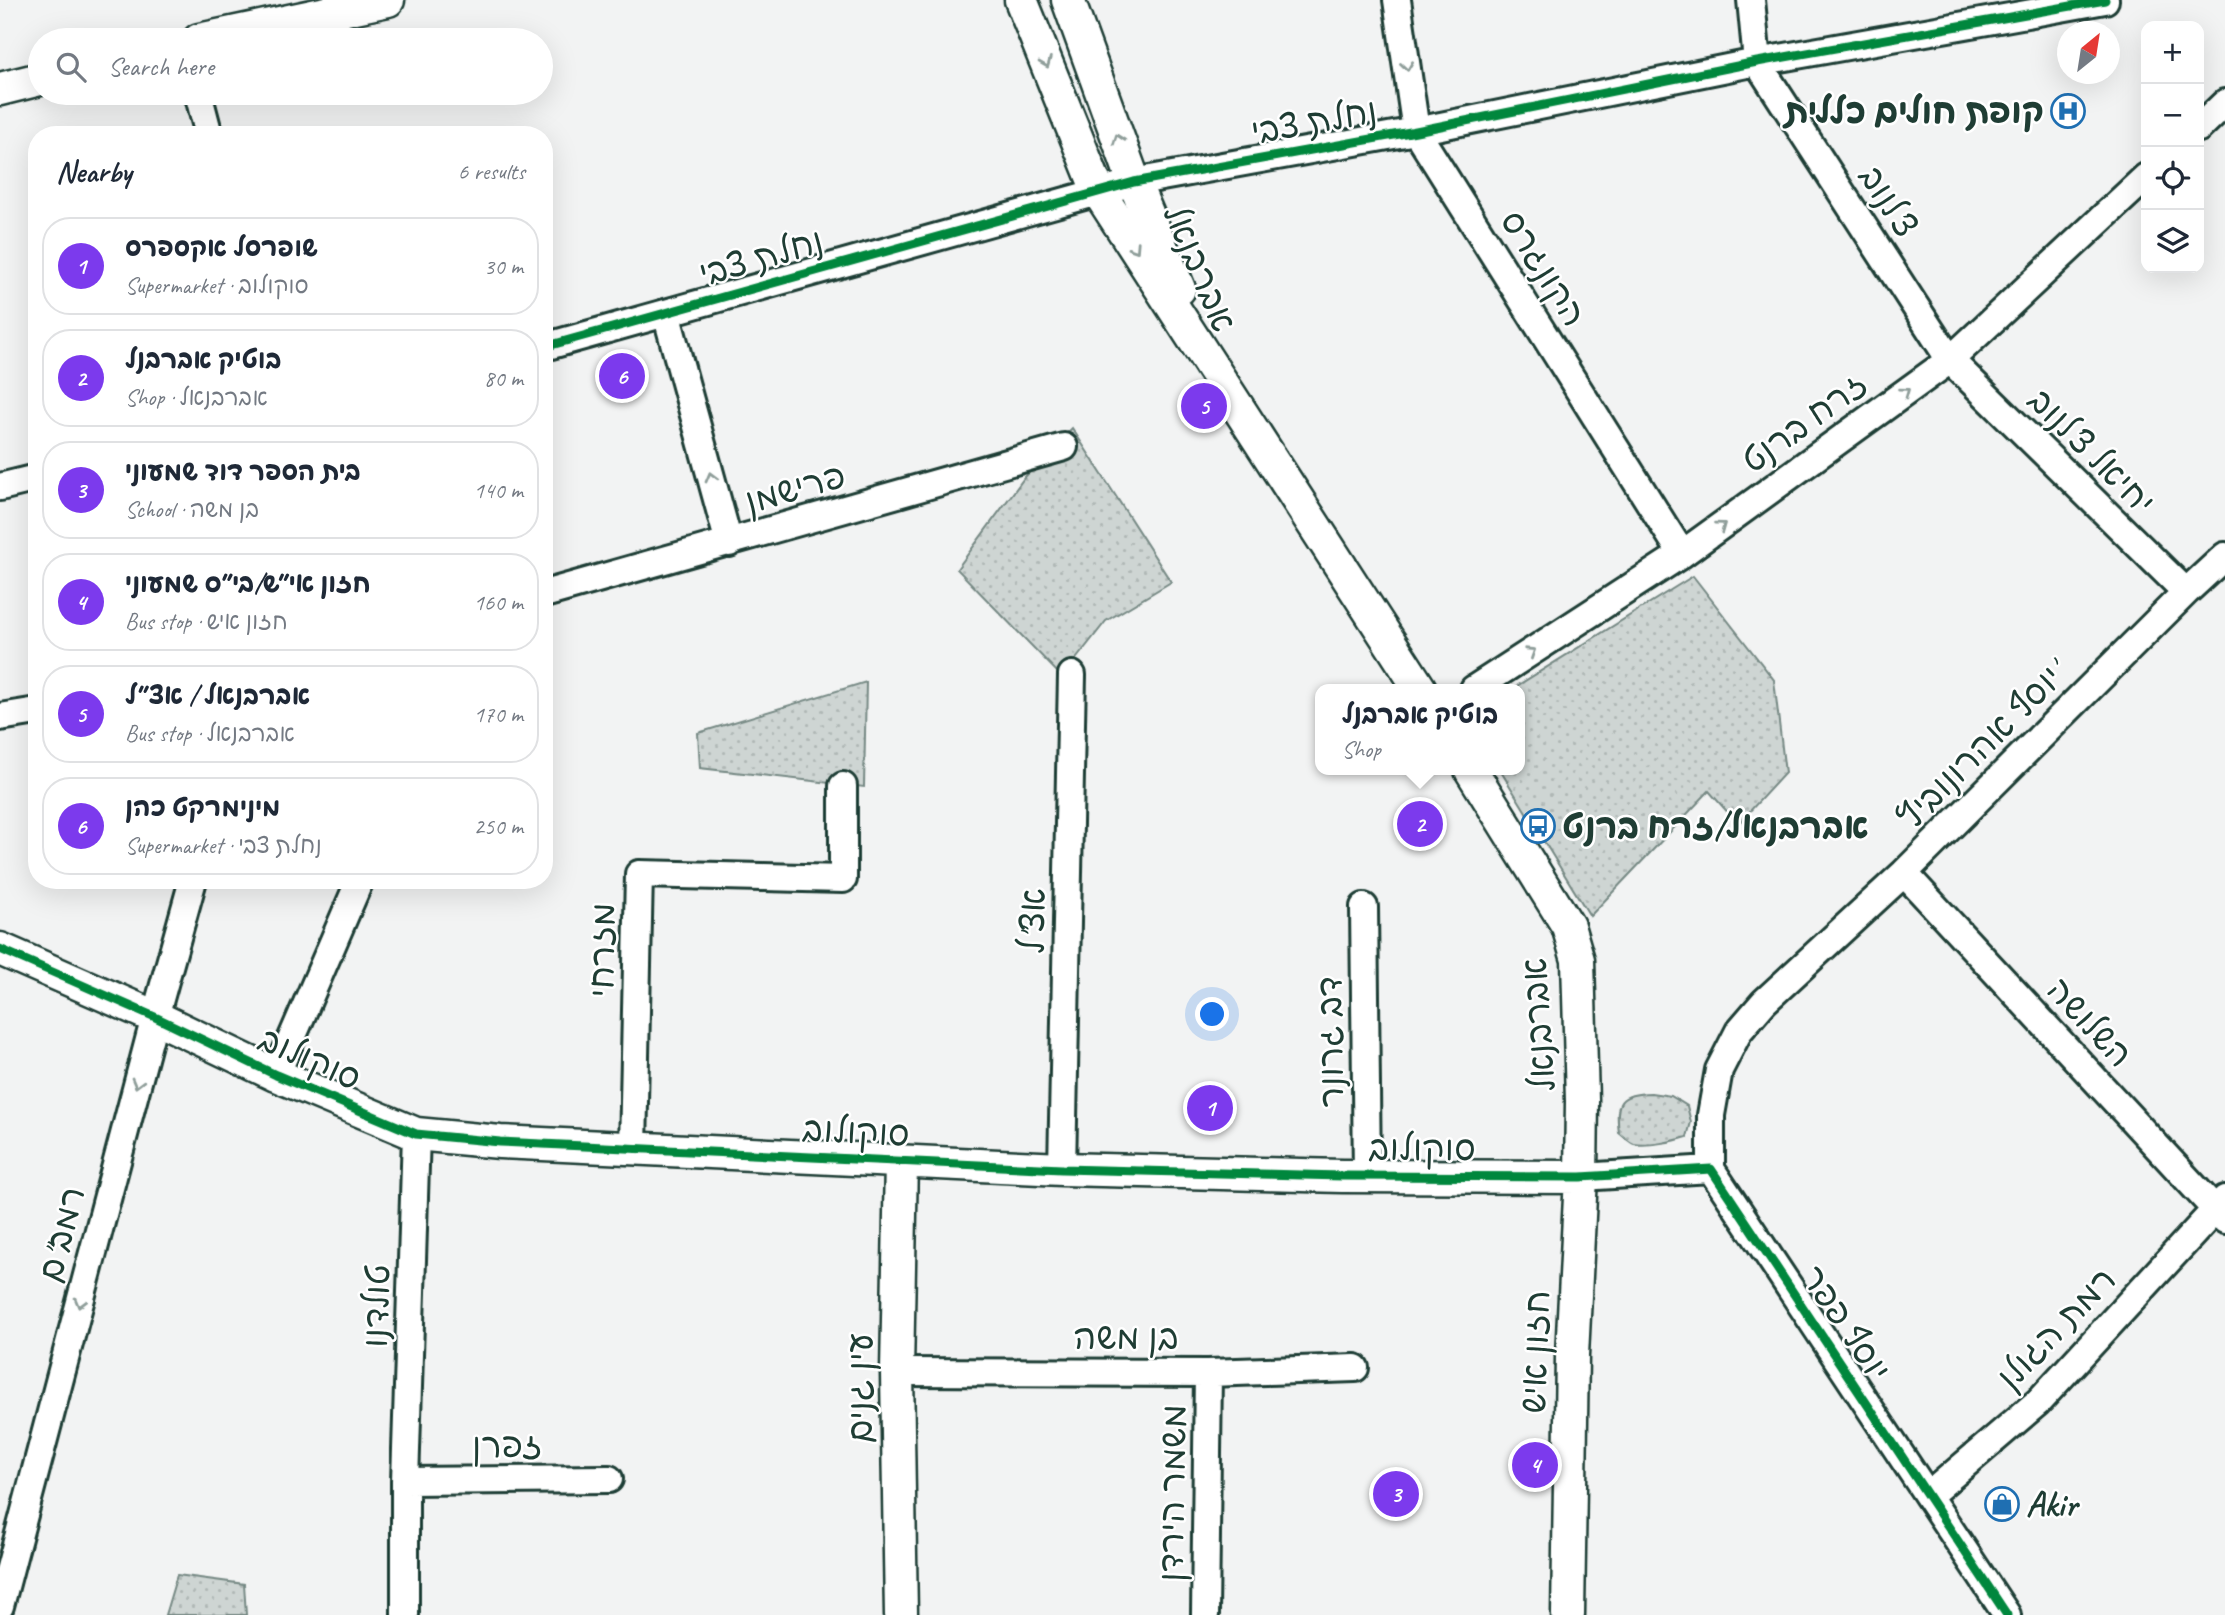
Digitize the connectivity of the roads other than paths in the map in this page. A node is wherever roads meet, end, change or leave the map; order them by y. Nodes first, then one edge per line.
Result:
1 (387, 0) edge
2 (1021, 0) edge
3 (1068, 0) edge
4 (1397, 0) edge
5 (1751, 0) edge
6 (2105, 0) edge
7 (255, 28) edge
8 (1757, 62) junction
9 (28, 82) edge
10 (0, 89) edge
11 (2225, 103) edge
12 (201, 105) edge
13 (2204, 123) edge
14 (207, 126) edge
15 (1416, 131) junction
16 (1134, 182) junction
17 (2141, 182) edge
18 (1098, 191) junction
19 (666, 313) junction
20 (553, 344) edge
21 (1950, 360) junction
22 (1209, 361) junction
23 (1064, 447) dead end
24 (28, 480) edge
25 (0, 487) edge
26 (729, 543) junction
27 (1682, 554) junction
28 (2225, 556) edge
29 (553, 592) edge
30 (2186, 592) junction
31 (1072, 676) dead end
32 (1417, 684) edge
33 (1482, 684) edge
34 (28, 712) edge
35 (0, 717) edge
36 (1474, 775) edge
37 (843, 786) dead end
38 (1904, 873) junction
39 (191, 889) edge
40 (355, 889) edge
41 (1364, 907) dead end
42 (0, 949) edge
43 (155, 1017) junction
44 (276, 1075) junction
45 (416, 1134) junction
46 (633, 1148) junction
47 (901, 1161) junction
48 (1062, 1169) junction
49 (1710, 1169) junction
50 (1367, 1175) junction
51 (1581, 1177) junction
52 (2222, 1209) edge
53 (1355, 1368) dead end
54 (897, 1372) junction
55 (1208, 1373) junction
56 (609, 1479) dead end
57 (405, 1480) junction
58 (1928, 1496) junction
59 (0, 1606) edge
60 (405, 1615) edge
61 (901, 1615) edge
62 (1205, 1615) edge
63 (1568, 1615) edge
64 (2007, 1615) edge

1 - 7 street
2 -> 18 street, אברבנאל
16 -> 3 street, אברבנאל
4 -> 15 street, הקונגרס
5 - 8 street, צ'לנוב
6 - 8 street, נחלת צבי
8 - 15 street, נחלת צבי
8 - 21 street, צ'לנוב
9 - 10 street
11 - 13 street
12 - 14 street
15 - 16 street, נחלת צבי
15 - 27 street, הקונגרס
16 - 18 street, נחלת צבי
16 - 22 street, אברבנאל
17 - 21 street, זרח ברנט
18 - 19 street, נחלת צבי
18 -> 22 street, אברבנאל
19 - 20 street, נחלת צבי
26 -> 19 street
27 -> 21 street, זרח ברנט
21 - 30 street, יחיאל צ'לנוב
22 - 32 street, אברבנאל
23 - 26 street, פרישמן
24 - 25 street
26 - 29 street, פרישמן
33 -> 27 street, זרח ברנט
28 - 30 street, יוסף אהרונוביץ'
30 - 38 street, יוסף אהרונוביץ'
31 - 48 street, אצ"ל
34 - 35 street
36 - 51 street, אברבנאל
37 - 46 street, מזרחי
38 - 49 street, יוסף אהרונוביץ'
38 - 52 street, השלושה
39 - 43 street, רמב"ם
40 - 44 street
41 - 50 street, דב גרונר
42 - 43 street, סוקולוב
43 - 44 street, סוקולוב
43 -> 59 street, רמב"ם
44 - 45 street, סוקולוב
45 - 46 street, סוקולוב
45 - 57 street, טולדנו
46 - 47 street, סוקולוב
47 - 48 street, סוקולוב
47 - 54 street, עין גנים
48 - 50 street, סוקולוב
49 - 51 street
49 - 58 street, יוסף פפר
50 - 51 street, סוקולוב
51 - 63 street, חזון איש
52 - 58 street, רמת הגולן
53 - 55 street, בן משה
54 - 55 street, בן משה
54 - 61 street, עין גנים
55 - 62 street, משמר הירדן
56 - 57 street, זפרן
57 - 60 street, טולדנו
58 - 64 street, יוסף פפר

